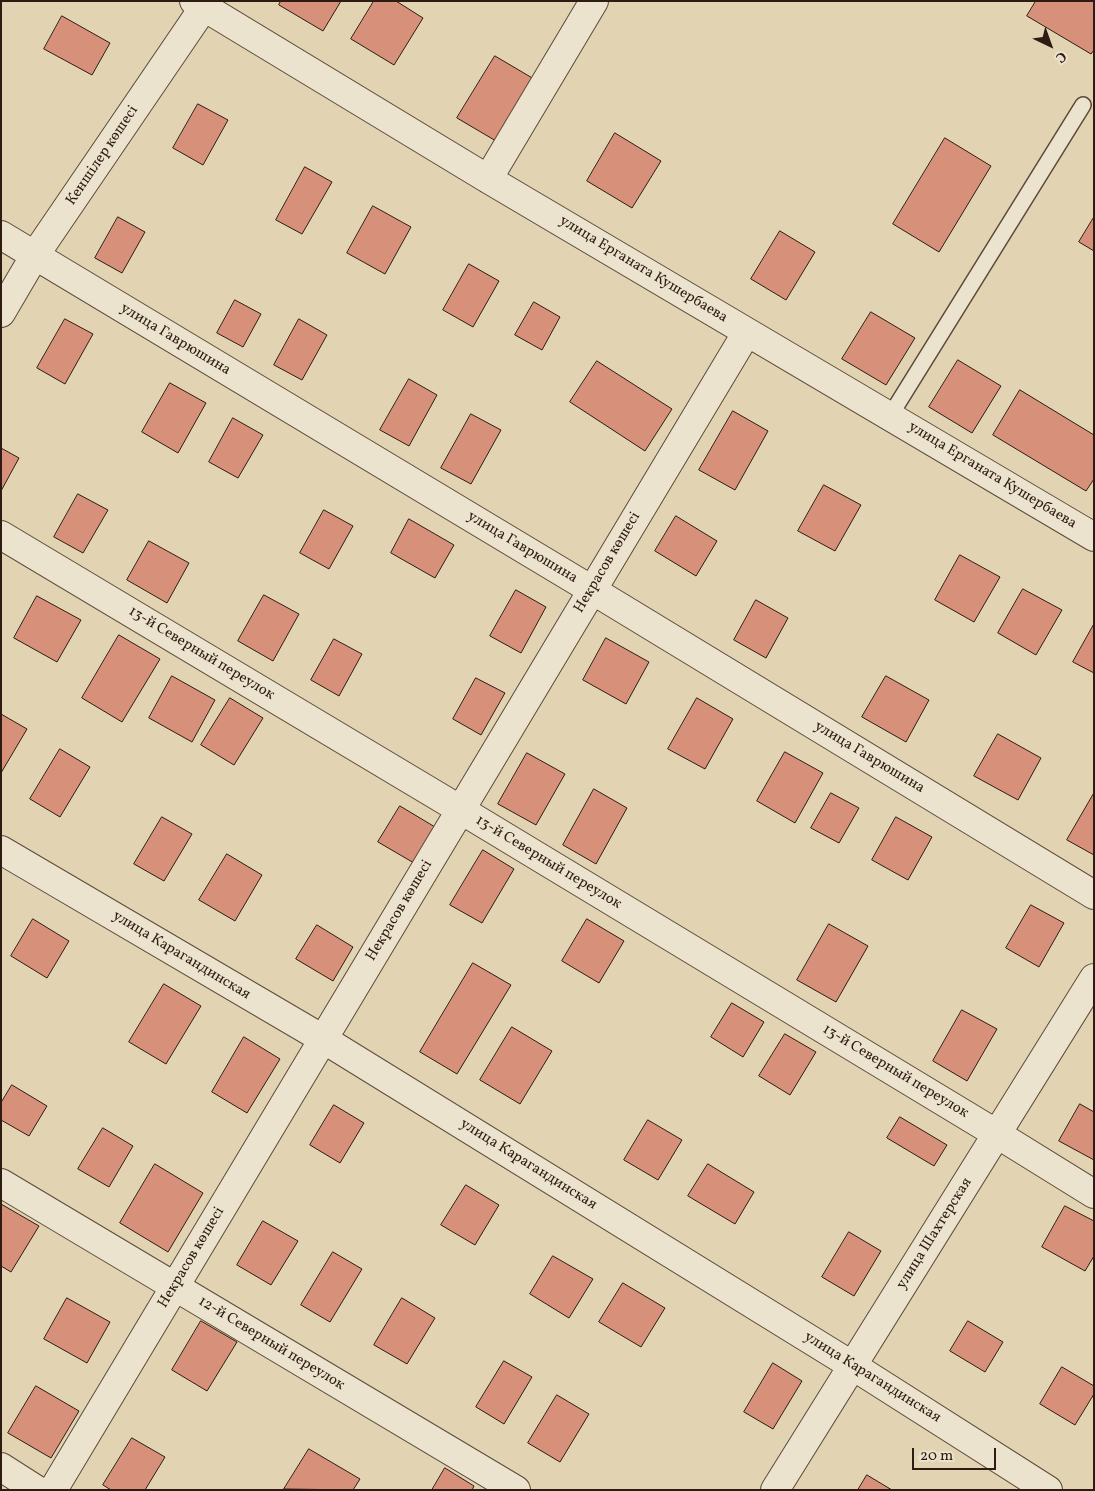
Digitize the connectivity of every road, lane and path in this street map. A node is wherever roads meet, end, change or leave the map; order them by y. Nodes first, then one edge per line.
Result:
1 (594, 1) edge
2 (202, 3) edge
3 (1083, 106) dead end
4 (488, 178) junction
5 (1, 235) edge
6 (35, 255) junction
7 (1, 313) edge
8 (747, 332) junction
9 (890, 416) junction
10 (1, 534) edge
11 (1094, 537) edge
12 (592, 590) junction
13 (461, 810) junction
14 (1, 850) edge
15 (1094, 895) edge
16 (1094, 978) edge
17 (323, 1039) junction
18 (997, 1134) junction
19 (1, 1183) edge
20 (1094, 1194) edge
21 (175, 1287) junction
22 (853, 1366) junction
23 (1, 1467) edge
24 (37, 1490) edge
25 (53, 1490) edge
26 (516, 1490) edge
27 (775, 1490) edge
28 (1048, 1490) edge

1 - 4 street
2 - 4 street, улица Ерганата Кушербаева
2 - 6 street, Кеншілер көшесі
3 - 9 lane
4 - 8 street, улица Ерганата Кушербаева
5 - 6 street, улица Гаврюшина
6 - 7 street, Кеншілер көшесі
6 - 12 street, улица Гаврюшина
8 - 9 street, улица Ерганата Кушербаева
8 - 12 street, Некрасов көшесі
9 - 11 street, улица Ерганата Кушербаева
10 - 13 street, 13-й Северный переулок
12 - 13 street, Некрасов көшесі
12 - 15 street, улица Гаврюшина
13 - 17 street, Некрасов көшесі
13 - 18 street, 13-й Северный переулок
14 - 17 street, улица Карагандинская
16 - 18 street, улица Шахтерская
17 - 21 street, Некрасов көшесі
17 - 22 street, улица Карагандинская
18 - 20 street, 13-й Северный переулок
18 - 22 street, улица Шахтерская
19 - 21 street, 12-й Северный переулок
21 - 25 street, Некрасов көшесі
21 - 26 street, 12-й Северный переулок
22 - 27 street, улица Шахтерская
22 - 28 street, улица Карагандинская
23 - 24 street

